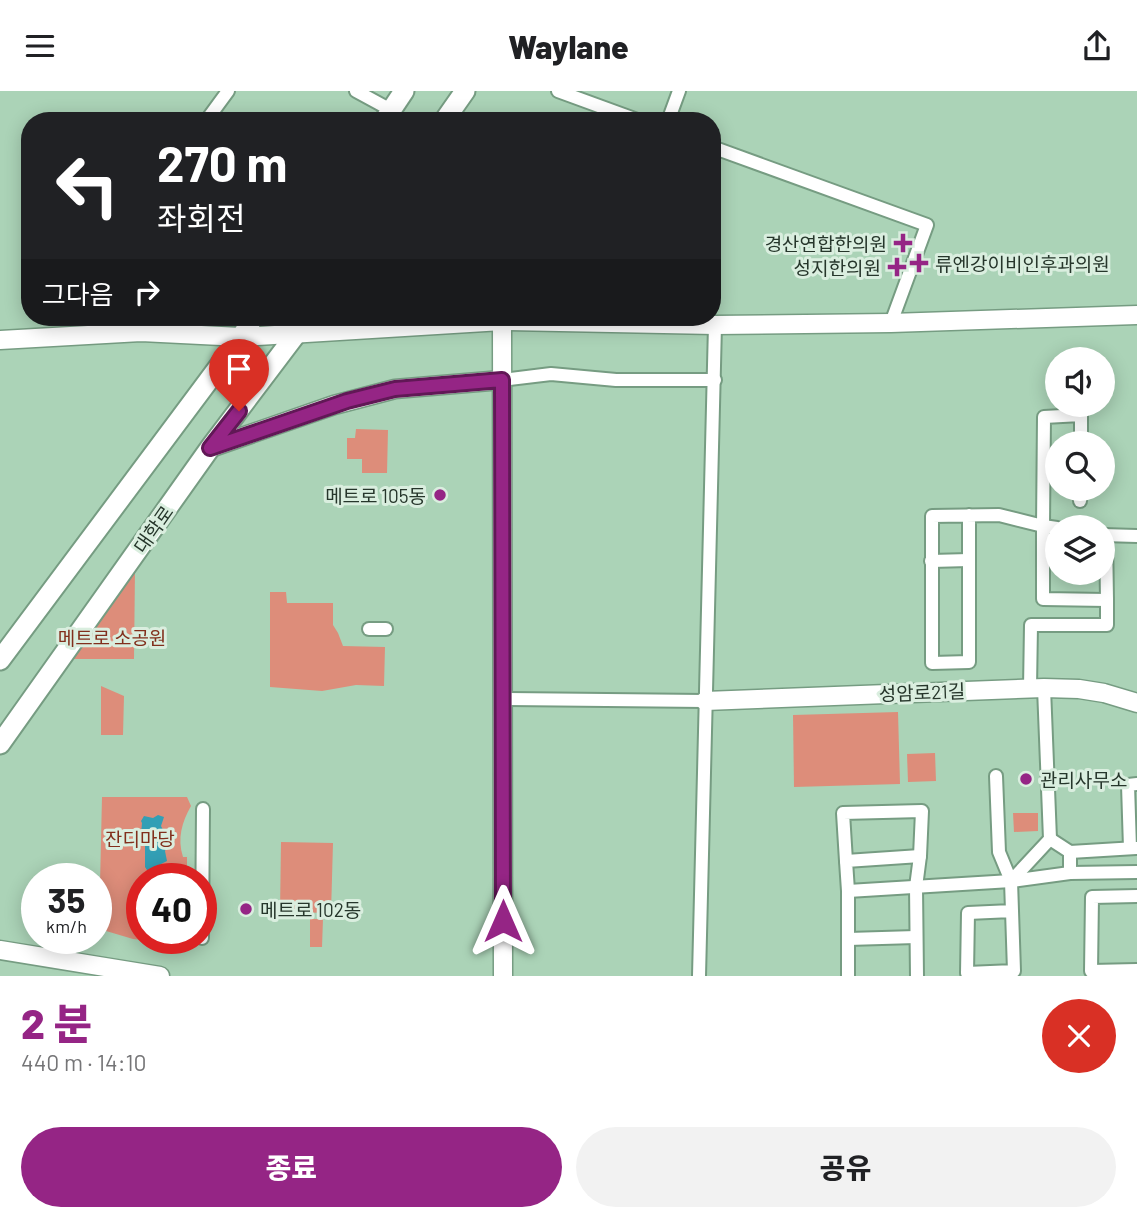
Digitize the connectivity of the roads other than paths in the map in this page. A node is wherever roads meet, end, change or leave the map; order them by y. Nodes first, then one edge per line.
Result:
1 (228, 91) edge
2 (356, 91) edge
3 (404, 91) edge
4 (465, 91) edge
5 (558, 91) edge
6 (679, 91) edge
7 (213, 112) edge
8 (383, 112) edge
9 (391, 112) edge
10 (450, 112) edge
11 (615, 112) edge
12 (671, 112) edge
13 (721, 150) edge
14 (1137, 315) edge
15 (891, 323) junction
16 (721, 325) edge
17 (123, 326) edge
18 (156, 326) edge
19 (248, 326) edge
20 (302, 326) edge
21 (428, 326) edge
22 (502, 326) edge
23 (715, 326) edge
24 (296, 335) junction
25 (241, 337) junction
26 (0, 340) edge
27 (502, 380) junction
28 (715, 380) junction
29 (1081, 431) edge
30 (210, 448) junction
31 (969, 515) junction
32 (1043, 526) junction
33 (1115, 535) edge
34 (1137, 535) edge
35 (1045, 536) edge
36 (969, 560) junction
37 (932, 561) junction
38 (1047, 585) edge
39 (1106, 585) edge
40 (1107, 600) junction
41 (369, 629) dead end
42 (386, 629) dead end
43 (0, 660) edge
44 (1037, 688) junction
45 (503, 699) junction
46 (705, 701) junction
47 (1137, 703) edge
48 (0, 744) edge
49 (996, 776) dead end
50 (1137, 784) edge
51 (203, 809) dead end
52 (1050, 839) junction
53 (1133, 848) edge
54 (1070, 852) junction
55 (920, 856) junction
56 (846, 861) junction
57 (203, 863) edge
58 (1137, 872) edge
59 (1070, 873) junction
60 (1011, 881) junction
61 (916, 887) junction
62 (848, 891) junction
63 (1137, 896) edge
64 (1012, 911) junction
65 (916, 937) junction
66 (848, 939) junction
67 (0, 950) edge
68 (1137, 970) edge
69 (159, 976) edge
70 (503, 976) edge
71 (699, 976) edge
72 (848, 976) edge
73 (916, 976) edge

1 - 7 street
2 - 8 street
3 - 9 main road
4 - 10 main road
5 - 11 street
6 - 12 street
13 - 15 street
14 - 15 street
15 - 16 street
17 - 26 street
18 - 25 street
19 - 25 main road
20 - 24 main road, 대학로
21 - 24 street
22 - 27 street
23 - 28 street
24 - 25 street
24 - 30 main road, 대학로
25 - 43 main road
27 - 28 street
27 - 30 street
27 - 45 street
28 - 46 street
29 - 32 street
30 - 48 main road, 대학로
31 - 32 street
31 - 36 street
31 - 37 street
32 - 35 street
33 - 34 street
36 - 37 street
36 - 37 street
38 - 40 street
39 - 40 street
40 - 44 street
41 - 42 street
44 - 46 street, 성암로21길
44 - 47 street, 성암로21길
44 - 52 street
45 - 46 street
45 - 70 street
46 - 71 street
49 - 60 street
50 - 53 street
51 - 57 street
52 - 54 street
52 - 60 street
53 - 54 street
54 - 59 street
55 - 56 street
55 - 56 street
55 - 61 street
56 - 62 street
58 - 59 street
59 - 60 street
60 - 61 street
60 - 64 street
61 - 62 street
61 - 65 street
62 - 66 street
63 - 68 street
64 - 64 street
65 - 66 street
65 - 73 street
66 - 72 street
67 - 69 street

